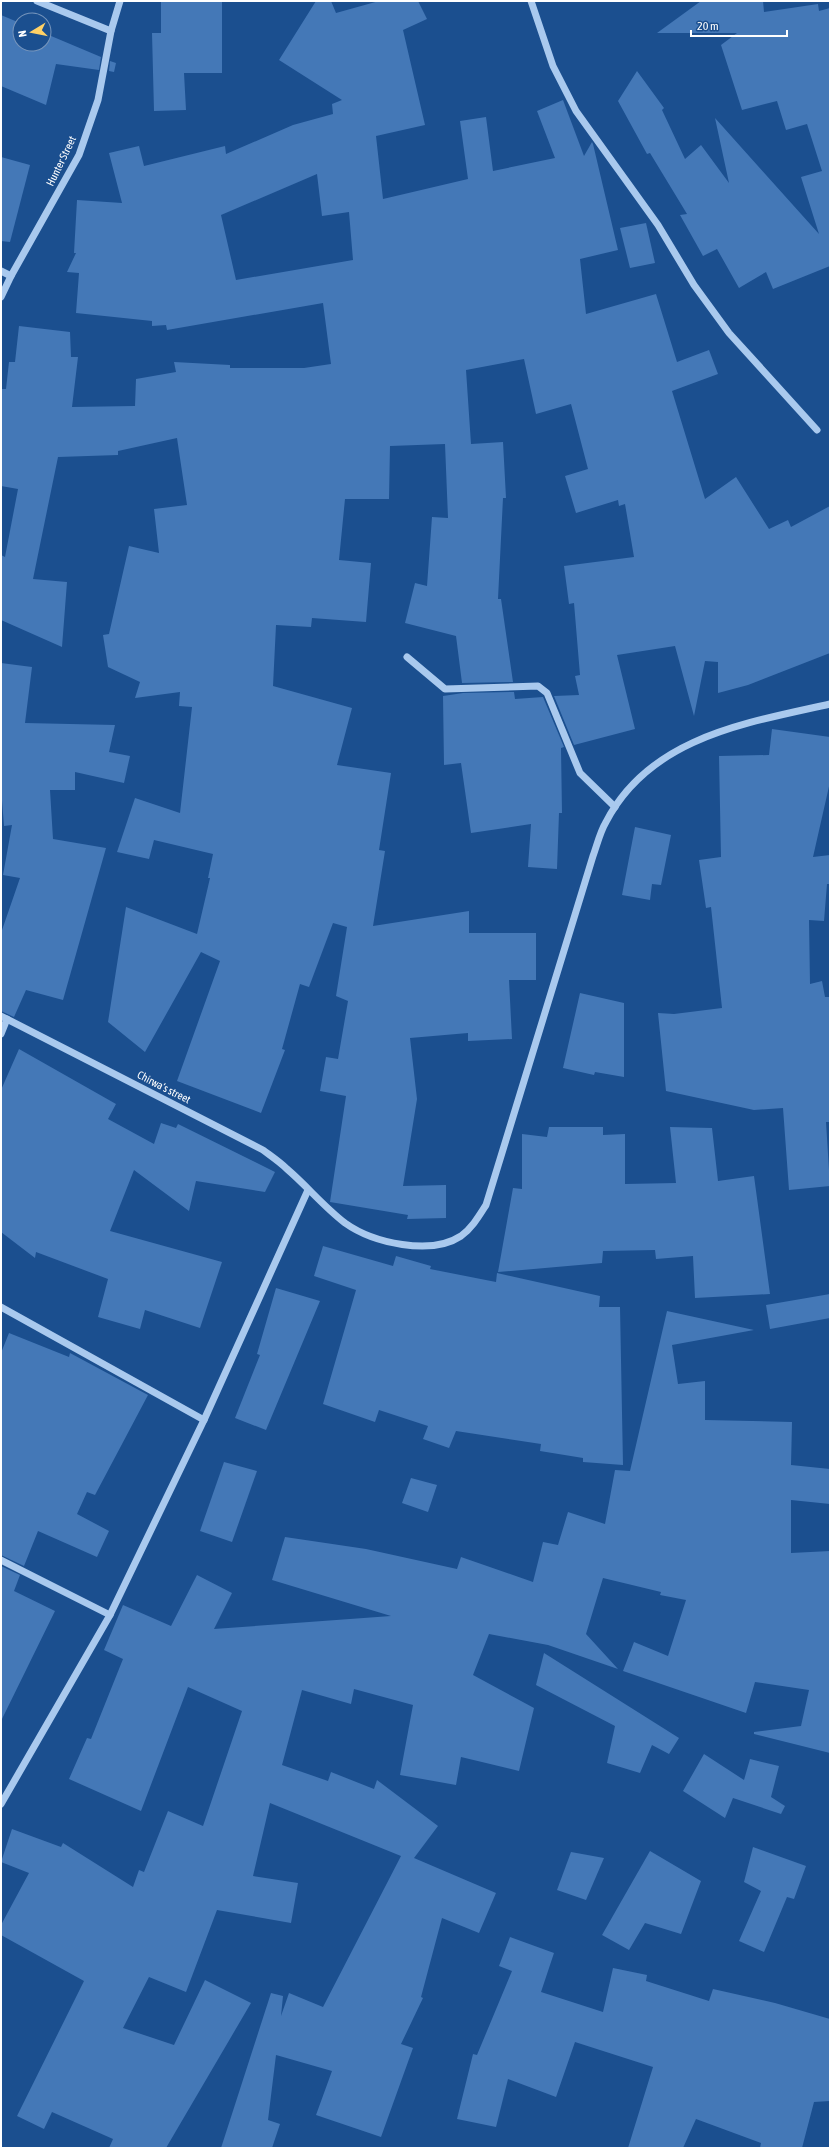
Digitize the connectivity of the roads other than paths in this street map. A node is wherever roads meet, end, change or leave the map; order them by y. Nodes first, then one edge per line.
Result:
1 (37, 1) edge
2 (120, 1) edge
3 (531, 1) edge
4 (111, 31) junction
5 (1, 271) edge
6 (11, 276) junction
7 (1, 297) edge
8 (817, 430) dead end
9 (407, 657) dead end
10 (830, 704) edge
11 (615, 807) junction
12 (4, 1018) edge
13 (1, 1034) edge
14 (308, 1190) junction
15 (1, 1307) edge
16 (204, 1420) junction
17 (1, 1560) edge
18 (110, 1615) junction
19 (1, 1804) edge

1 - 4 street
2 - 4 street, Hunter Street
3 - 8 street
4 - 6 street, Hunter Street
5 - 6 street
6 - 7 street, Hunter Street
9 - 11 street
10 - 11 street, Chirwa’s street
11 - 14 street, Chirwa’s street
12 - 13 street
12 - 14 street, Chirwa’s street
14 - 16 street
15 - 16 street
16 - 18 street
17 - 18 street
18 - 19 street

